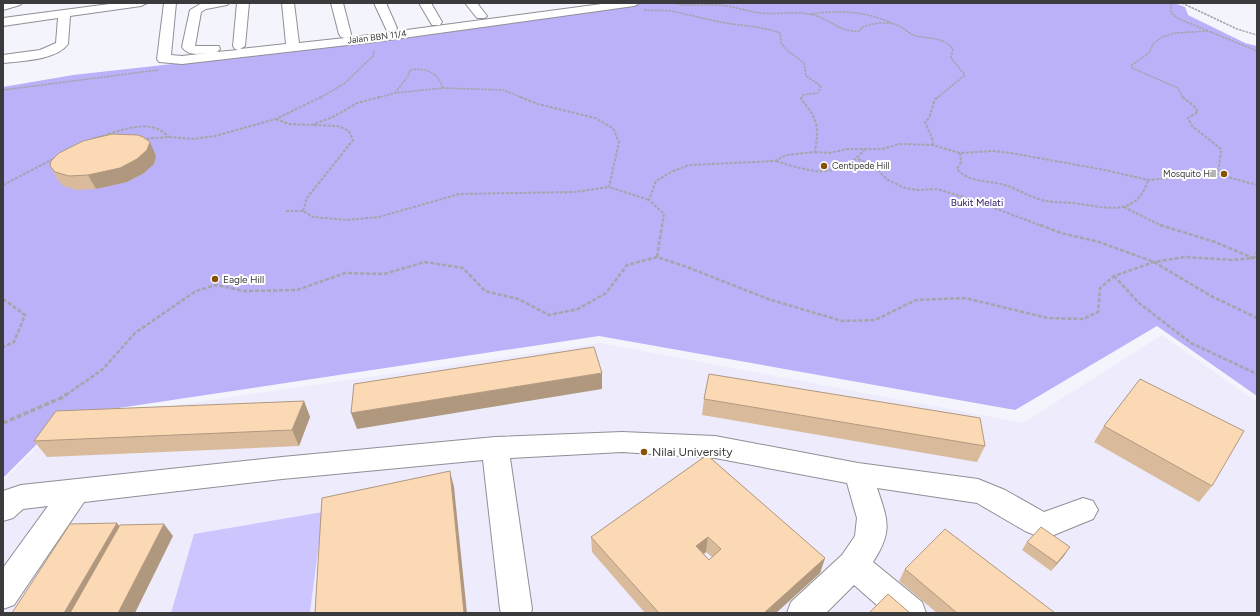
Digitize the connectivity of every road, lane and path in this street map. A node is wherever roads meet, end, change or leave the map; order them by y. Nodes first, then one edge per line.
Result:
1 (103, 3) edge
2 (138, 3) edge
3 (219, 3) edge
4 (243, 3) edge
5 (288, 3) edge
6 (337, 3) edge
7 (380, 3) edge
8 (425, 3) edge
9 (471, 3) edge
10 (560, 3) edge
11 (632, 3) edge
12 (673, 3) edge
13 (1171, 3) edge
14 (1182, 3) edge
15 (91, 4) edge
16 (163, 7) edge
17 (64, 13) junction
18 (809, 14) junction
19 (3, 16) edge
20 (481, 16) junction
21 (3, 22) edge
22 (436, 22) junction
23 (894, 24) junction
24 (391, 28) junction
25 (1209, 31) junction
26 (345, 34) junction
27 (1257, 35) edge
28 (374, 38) junction
29 (293, 44) junction
30 (239, 46) junction
31 (1257, 51) edge
32 (3, 60) edge
33 (159, 70) dead end
34 (443, 88) junction
35 (3, 90) edge
36 (395, 93) junction
37 (276, 119) junction
38 (311, 125) junction
39 (106, 135) junction
40 (114, 135) edge
41 (169, 137) junction
42 (137, 139) edge
43 (89, 141) edge
44 (933, 145) junction
45 (864, 150) junction
46 (815, 152) junction
47 (960, 153) junction
48 (56, 158) edge
49 (858, 159) junction
50 (775, 161) junction
51 (1216, 174) junction
52 (1148, 180) junction
53 (3, 185) edge
54 (1257, 185) edge
55 (609, 187) junction
56 (649, 200) junction
57 (1124, 207) junction
58 (286, 211) dead end
59 (303, 211) junction
60 (1257, 252) edge
61 (657, 257) junction
62 (1254, 258) junction
63 (1154, 262) junction
64 (1114, 276) junction
65 (3, 299) edge
66 (1257, 318) edge
67 (3, 347) edge
68 (1257, 374) edge
69 (3, 423) edge
70 (495, 448) junction
71 (858, 474) junction
72 (75, 492) junction
73 (3, 508) edge
74 (1083, 510) dead end
75 (853, 565) junction
76 (3, 594) edge
77 (516, 609) dead end
78 (803, 613) edge
79 (910, 613) edge

1 - 15 street
2 - 16 street
2 - 17 street
3 - 30 street
4 - 30 street
5 - 29 street
6 - 26 street
7 - 24 street
8 - 22 street
9 - 20 street
10 - 20 street
11 - 28 street, Jalan BBN 11/4
11 - 46 path
12 - 18 path
13 - 25 path
14 - 27 path
15 - 19 street
16 - 29 street, Jalan BBN 11/4
17 - 21 street
17 - 32 street
18 - 23 path
18 - 23 path
20 - 22 street
22 - 24 street
23 - 44 path
24 - 26 street
25 - 31 path
25 - 51 path
26 - 29 street
28 - 29 street, Jalan BBN 11/4
28 - 37 path
29 - 30 street
33 - 35 path
34 - 36 path
34 - 36 path
34 - 55 path
36 - 38 path
37 - 38 path
37 - 41 path
38 - 59 path
39 - 40 path
39 - 41 path
39 - 43 path
41 - 42 path
44 - 45 path
44 - 47 path
45 - 46 path
45 - 49 path
46 - 50 path
47 - 52 path
47 - 57 path
48 - 53 path
49 - 50 path
49 - 63 path
50 - 56 path
51 - 52 path
51 - 54 path
52 - 57 path
55 - 56 path
55 - 59 path
56 - 61 path
57 - 62 path
58 - 59 path
60 - 62 path
61 - 64 path
61 - 69 path
62 - 63 path
63 - 64 path
63 - 66 path
64 - 68 path
65 - 67 path
70 - 71 street
70 - 72 street
70 - 77 street
71 - 74 street
71 - 75 street
72 - 73 street
72 - 76 street
75 - 78 street
75 - 79 street

